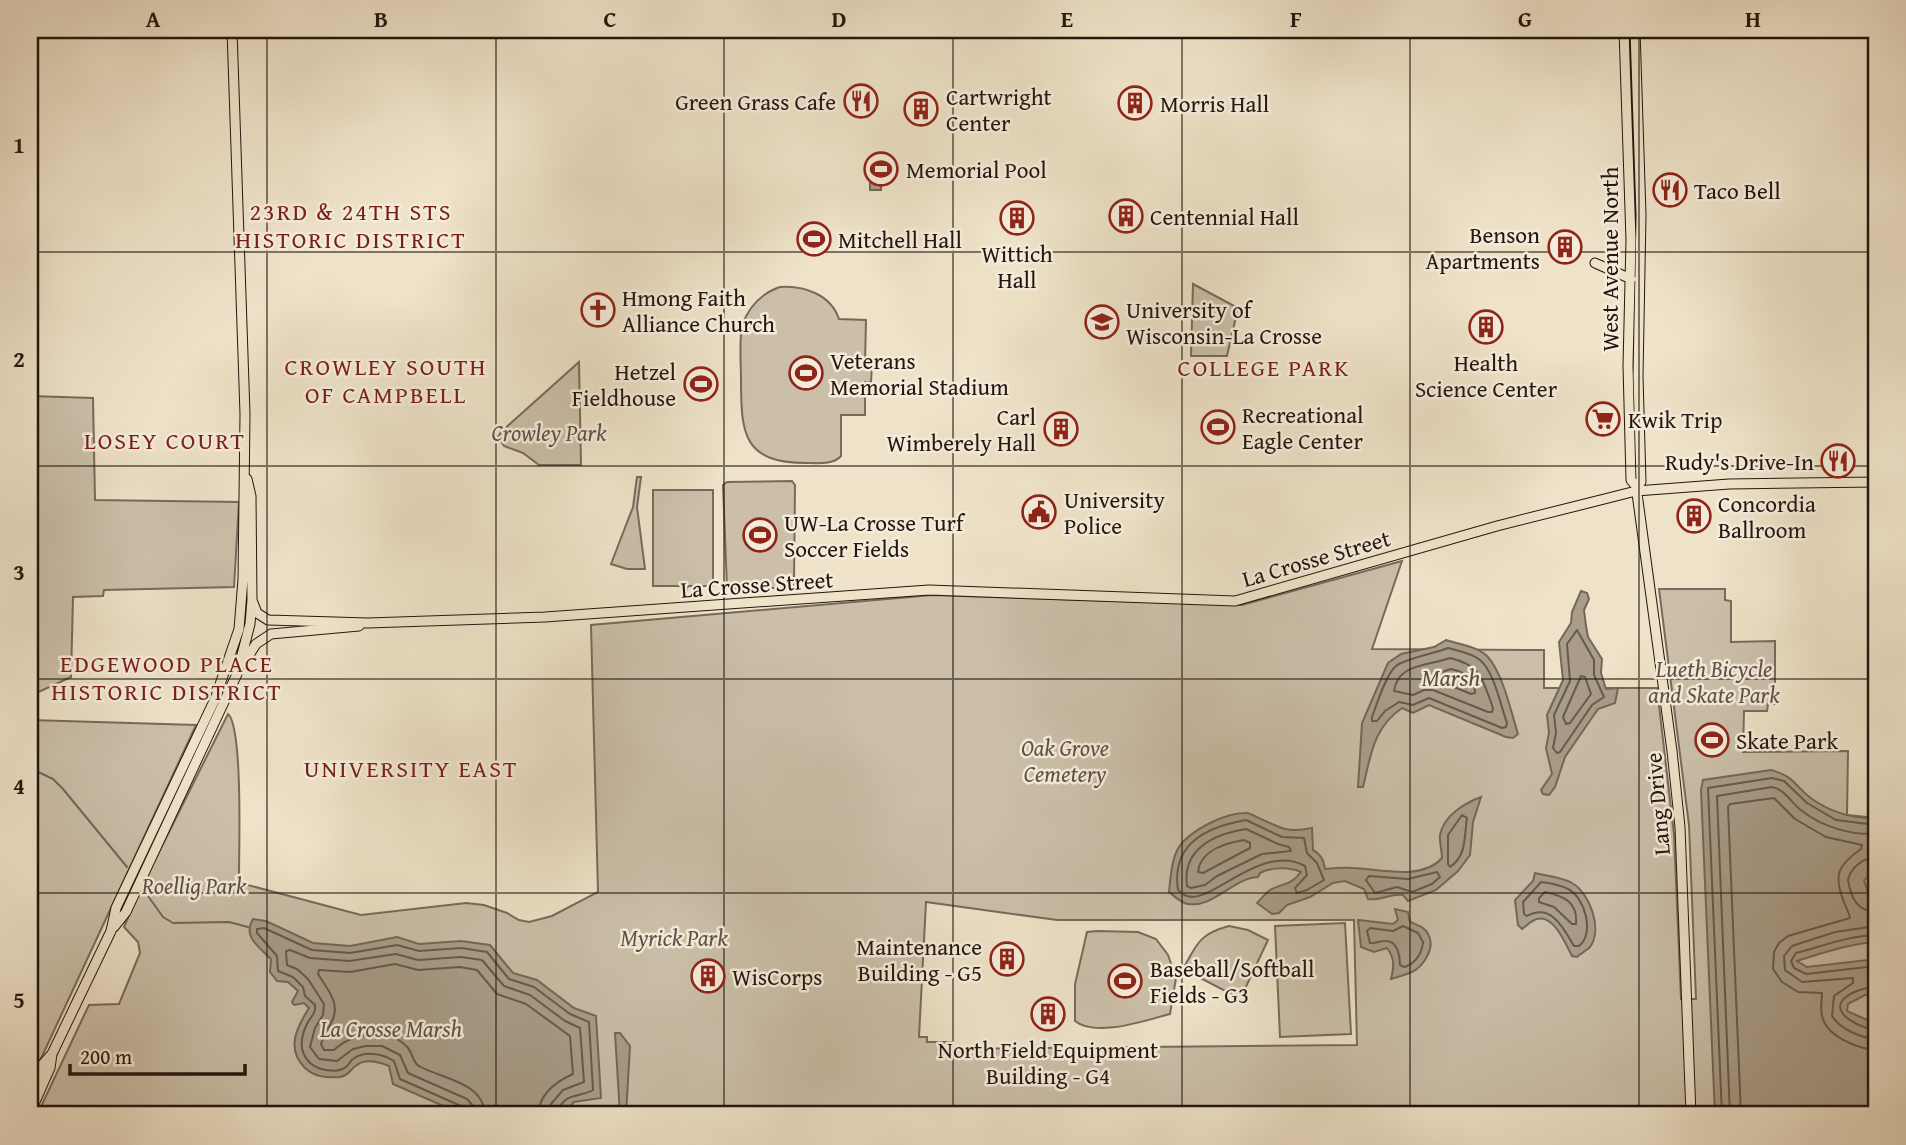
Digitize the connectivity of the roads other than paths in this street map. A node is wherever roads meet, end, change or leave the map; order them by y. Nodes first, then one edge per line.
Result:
1 (233, 30) edge
2 (1624, 30) edge
3 (1635, 30) edge
4 (1595, 263) dead end
5 (1631, 279) junction
6 (245, 474) junction
7 (1876, 482) edge
8 (1636, 488) junction
9 (252, 600) junction
10 (281, 622) junction
11 (368, 623) junction
12 (246, 629) junction
13 (277, 632) junction
14 (237, 674) junction
15 (111, 931) junction
16 (52, 1054) junction
17 (30, 1093) edge
18 (30, 1113) edge
19 (1691, 1115) edge

1 - 6 main road
2 - 5 main road, West Avenue North
3 - 8 main road, West Avenue North
4 - 5 main road
5 - 8 main road, West Avenue North
6 - 9 main road
6 - 12 main road
7 - 8 main road, La Crosse Street
8 - 11 main road, La Crosse Street
8 - 19 main road, Lang Drive
9 - 10 main road
9 - 12 main road
10 - 11 main road, La Crosse Street
10 - 12 main road, La Crosse Street
11 - 13 main road
12 - 13 main road
12 - 14 main road
12 - 15 main road
13 - 14 main road
14 - 15 main road
15 - 16 main road
16 - 17 main road, bridge
16 - 18 main road, bridge

